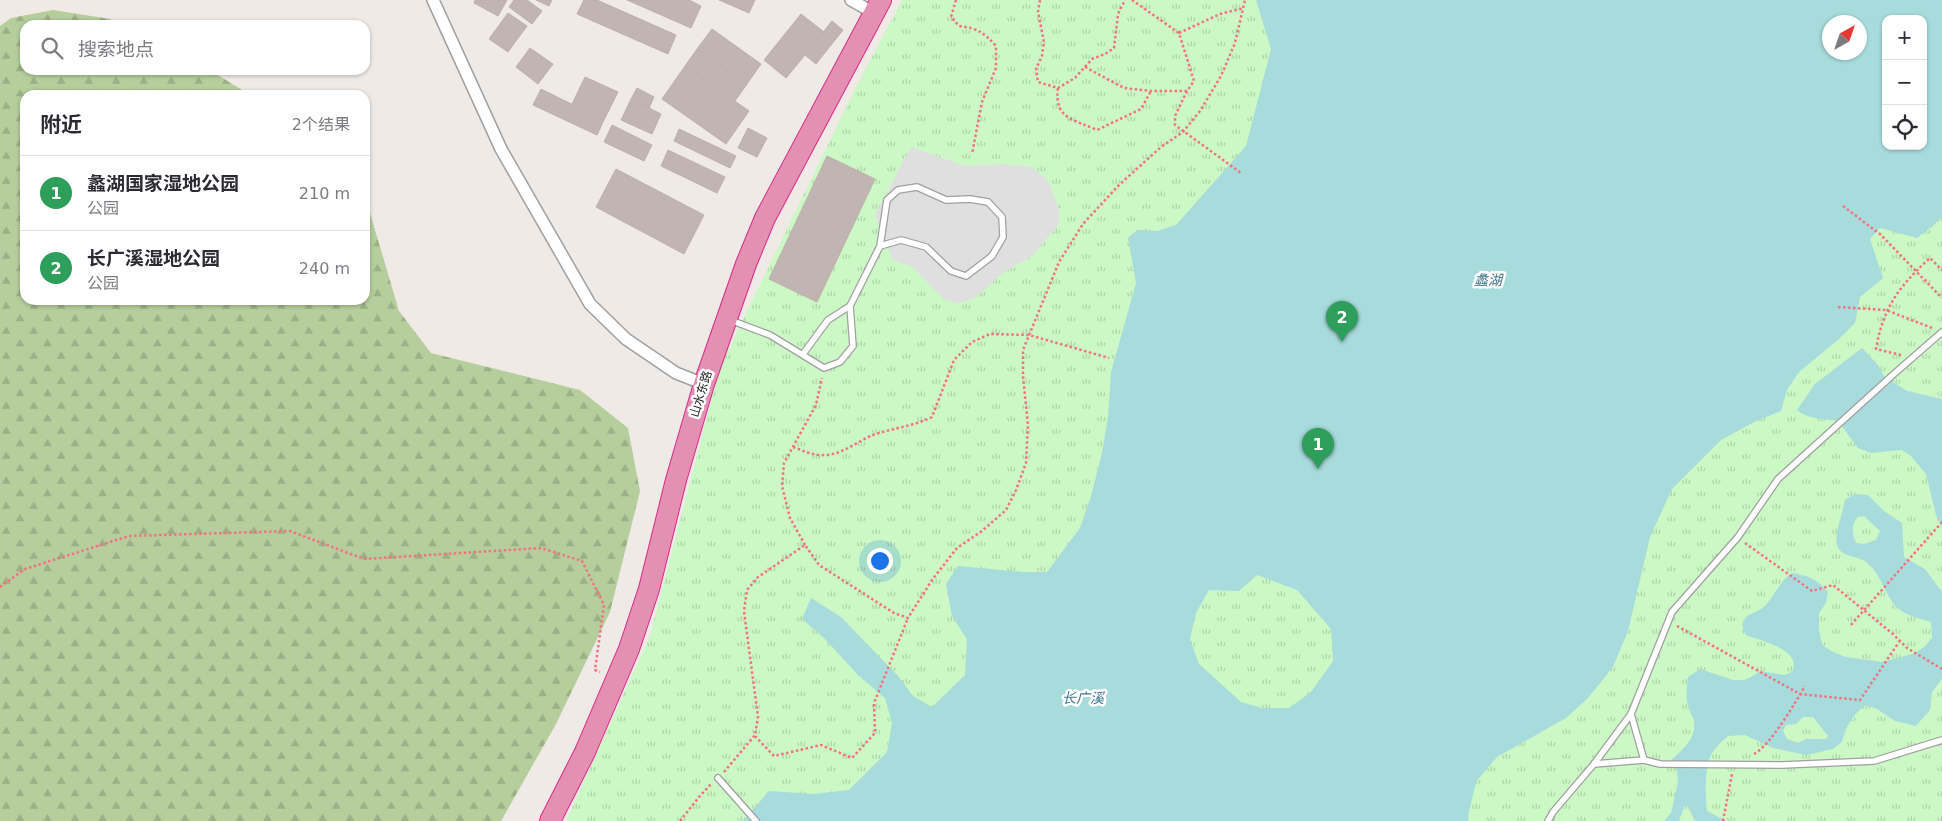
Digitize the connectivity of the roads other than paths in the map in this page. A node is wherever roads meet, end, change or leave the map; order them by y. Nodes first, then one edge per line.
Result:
1 (433, 0) edge
2 (851, 0) edge
3 (877, 7) edge
4 (880, 246) junction
5 (850, 306) junction
6 (725, 318) junction
7 (1942, 332) edge
8 (803, 354) junction
9 (704, 384) junction
10 (1630, 714) junction
11 (1942, 740) edge
12 (1644, 760) junction
13 (1594, 764) junction
14 (718, 778) road end
15 (559, 802) junction
16 (543, 821) edge
17 (550, 821) edge
18 (756, 821) edge
19 (1548, 821) edge

1 - 9 street
2 - 3 street
3 - 6 highway, 山水东路
4 - 4 lane
4 - 5 lane
5 - 8 lane
5 - 8 lane
6 - 8 lane
6 - 9 highway, 山水东路
7 - 10 lane
9 - 15 highway, 山水东路
10 - 12 lane
10 - 13 lane
11 - 12 lane
12 - 13 lane
13 - 19 lane
14 - 18 lane
15 - 16 highway, 山水东路
15 - 17 highway, 山水东路

